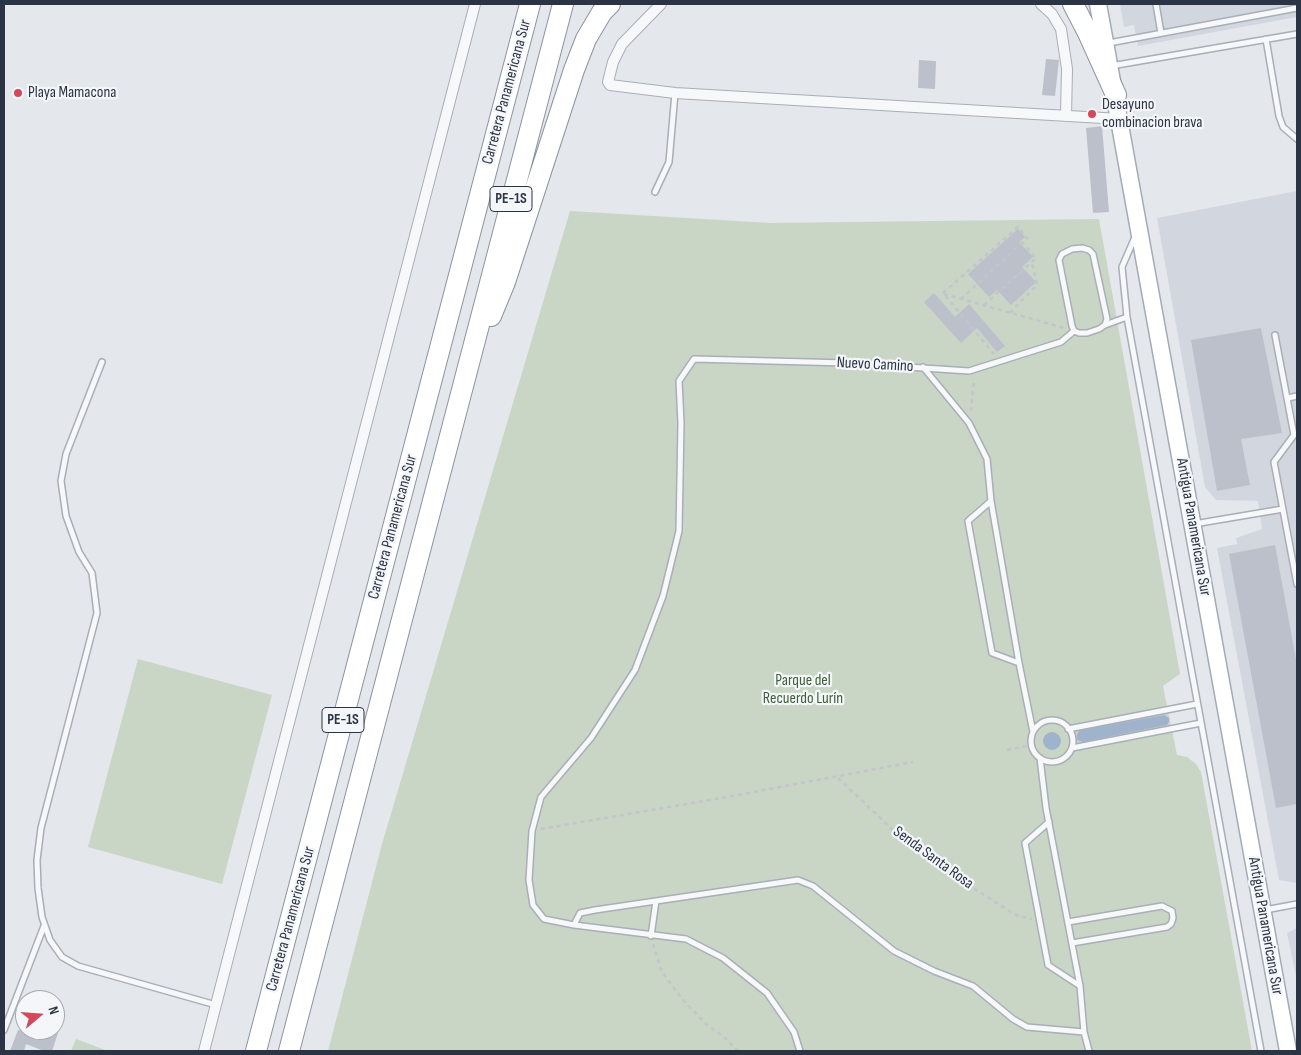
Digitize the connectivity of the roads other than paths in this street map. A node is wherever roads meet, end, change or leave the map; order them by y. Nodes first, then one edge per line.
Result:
1 (475, 4) edge
2 (530, 4) edge
3 (563, 4) edge
4 (610, 4) edge
5 (661, 4) edge
6 (1041, 4) edge
7 (1073, 4) edge
8 (1098, 4) edge
9 (1156, 4) edge
10 (1297, 8) edge
11 (1161, 33) junction
12 (1297, 34) edge
13 (1266, 39) junction
14 (1106, 44) junction
15 (1110, 66) junction
16 (675, 93) junction
17 (1116, 95) junction
18 (1066, 116) junction
19 (1120, 119) junction
20 (1297, 139) edge
21 (655, 192) dead end
22 (1139, 226) junction
23 (1127, 317) junction
24 (1105, 325) junction
25 (1074, 331) junction
26 (1275, 335) dead end
27 (102, 362) dead end
28 (923, 367) junction
29 (459, 394) junction
30 (1297, 396) edge
31 (1288, 398) junction
32 (991, 501) junction
33 (1283, 509) junction
34 (1193, 524) junction
35 (1297, 584) edge
36 (1019, 663) junction
37 (1198, 704) junction
38 (1201, 723) junction
39 (1068, 729) junction
40 (1033, 732) junction
41 (1072, 748) junction
42 (1040, 758) junction
43 (1049, 822) junction
44 (656, 901) junction
45 (1297, 904) edge
46 (1262, 910) junction
47 (1068, 922) junction
48 (45, 925) junction
49 (574, 925) junction
50 (651, 936) junction
51 (1072, 943) junction
52 (1080, 986) junction
53 (216, 1005) junction
54 (4, 1030) edge
55 (1084, 1032) junction
56 (204, 1051) edge
57 (256, 1051) edge
58 (289, 1051) edge
59 (800, 1051) edge
60 (1089, 1051) edge
61 (1261, 1051) edge
62 (1288, 1051) edge

1 - 53 street
2 - 57 highway, Carretera Panamericana Sur / PE-1S
3 - 29 highway, Carretera Panamericana Sur / PE-1S
4 - 29 highway
5 - 16 street
6 - 18 street
7 - 17 highway
8 - 14 main road, Antigua Panamericana Sur
9 - 11 lane
10 - 11 lane
11 - 14 lane
12 - 13 lane
13 - 15 lane
13 - 20 lane
14 - 15 main road, Antigua Panamericana Sur
15 - 17 main road, Antigua Panamericana Sur
16 - 18 street
16 - 21 lane
17 - 19 main road, Antigua Panamericana Sur
18 - 19 street
19 - 22 main road, Antigua Panamericana Sur
22 - 23 lane
22 - 34 main road, Antigua Panamericana Sur
23 - 24 lane
23 - 37 lane
24 - 25 lane
24 - 25 lane
25 - 28 lane, Nuevo Camino
26 - 31 lane
27 - 48 lane
28 - 32 lane
28 - 49 lane, Nuevo Camino
29 - 58 highway, Carretera Panamericana Sur / PE-1S
30 - 31 lane
31 - 33 lane
32 - 36 lane
32 - 36 lane
33 - 34 lane
33 - 35 lane
34 - 46 main road, Antigua Panamericana Sur
36 - 40 lane
37 - 38 lane
37 - 39 lane
38 - 41 lane
38 - 61 lane
39 - 40 lane
39 - 41 lane
40 - 42 lane
41 - 42 lane
42 - 43 lane
43 - 47 lane
43 - 52 lane
44 - 49 lane
44 - 50 lane
44 - 55 lane
45 - 46 lane
46 - 62 main road, Antigua Panamericana Sur
47 - 51 lane
47 - 51 lane
48 - 53 lane
48 - 54 lane
49 - 50 lane
50 - 59 lane
51 - 52 lane
52 - 55 lane
53 - 56 street
55 - 60 lane

